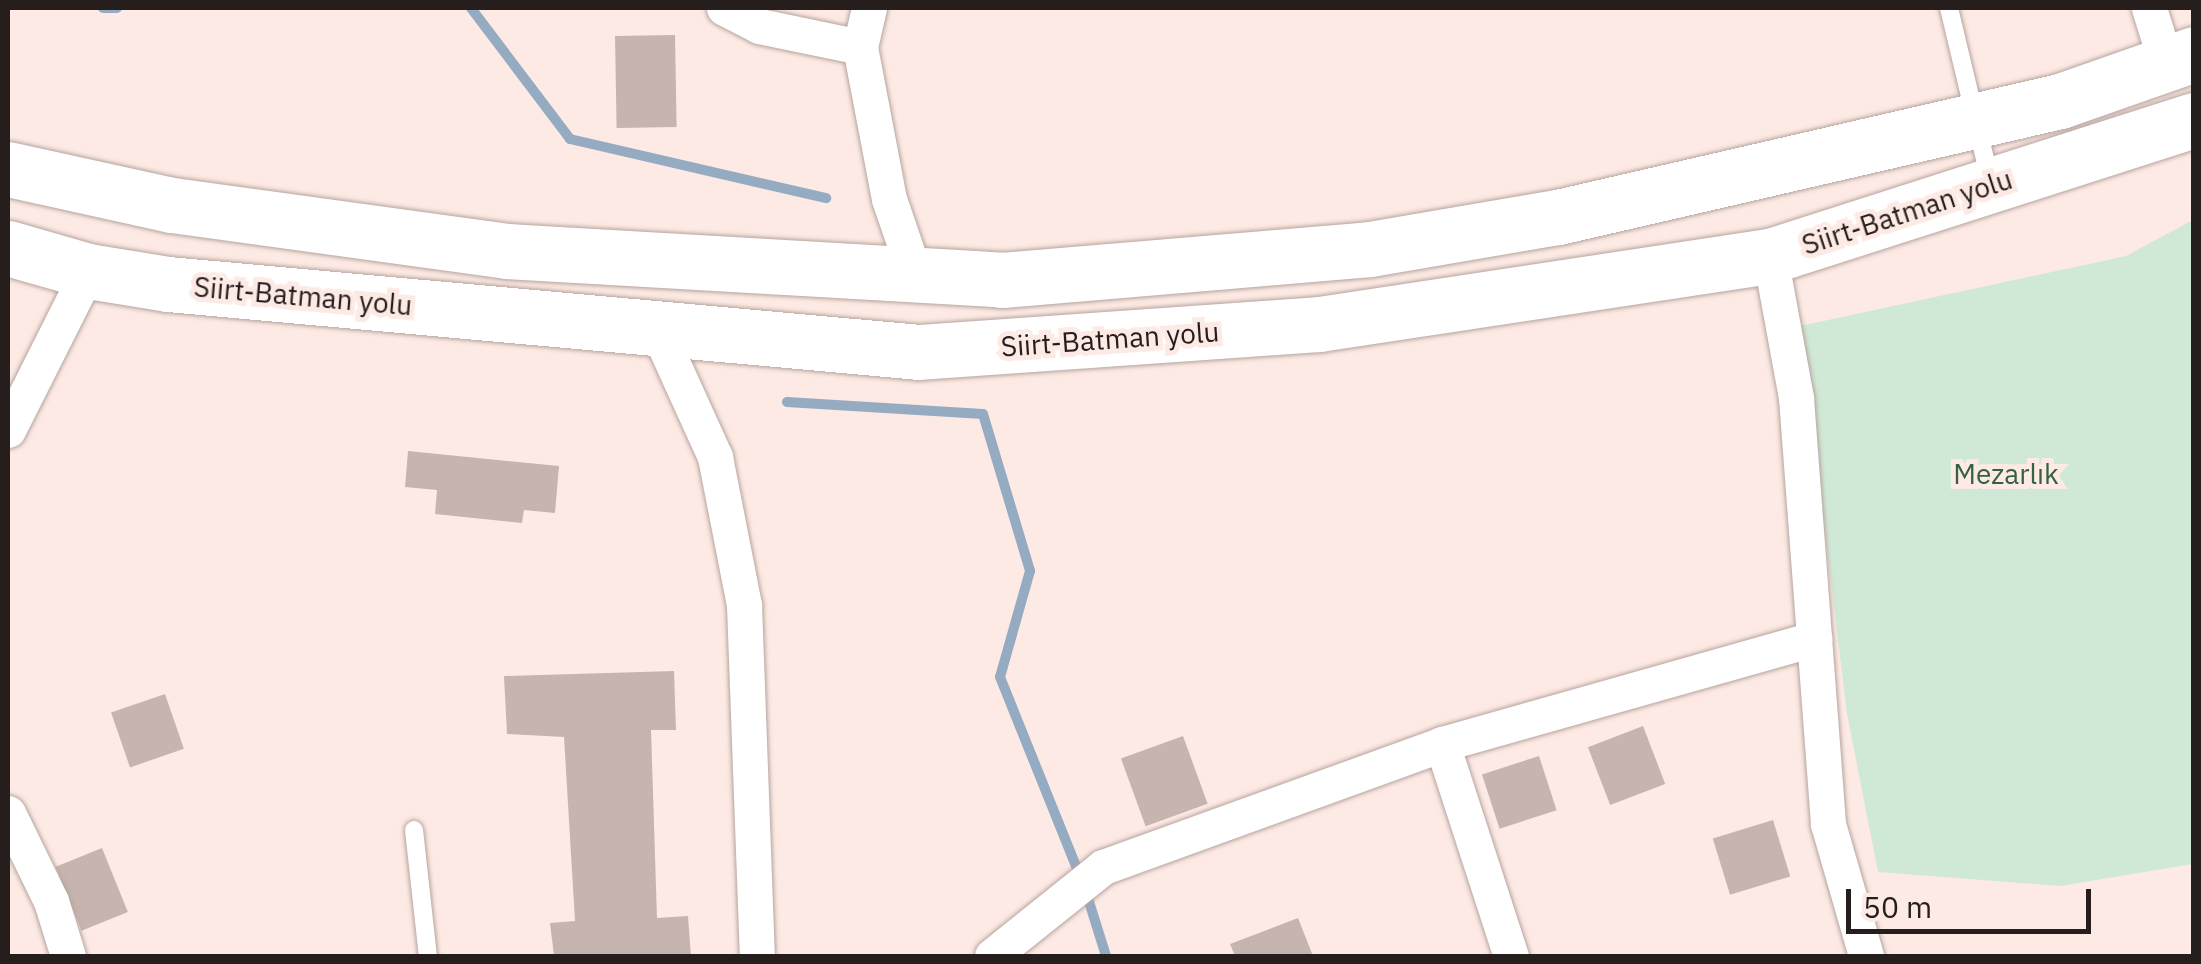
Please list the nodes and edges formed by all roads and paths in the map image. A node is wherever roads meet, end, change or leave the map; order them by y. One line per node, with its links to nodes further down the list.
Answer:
1 (724, 8): 5 (street)
2 (869, 8): 5 (street)
3 (1948, 8): 7 (lane)
4 (2149, 8): 6 (street)
5 (860, 47): 14 (street)
6 (2180, 58): 7 (highway)
7 (1978, 120): 10 (lane); 14 (highway)
8 (2194, 120): 10 (highway, Siirt-Batman yolu)
9 (8, 169): 14 (highway)
10 (1991, 185): 12 (highway, Siirt-Batman yolu)
11 (8, 248): 13 (highway, Siirt-Batman yolu)
12 (1770, 256): 15 (highway, Siirt-Batman yolu); 17 (street)
13 (88, 271): 15 (highway, Siirt-Batman yolu); 16 (street)
14 (915, 276)
15 (658, 329): 23 (street)
16 (8, 430)
17 (1814, 638): 18 (street); 26 (street)
18 (1442, 744): 24 (street); 25 (street)
19 (8, 813): 21 (street)
20 (414, 830): 22 (lane)
21 (68, 956)
22 (428, 956)
23 (757, 956)
24 (992, 956)
25 (1510, 956)
26 (1866, 956)

